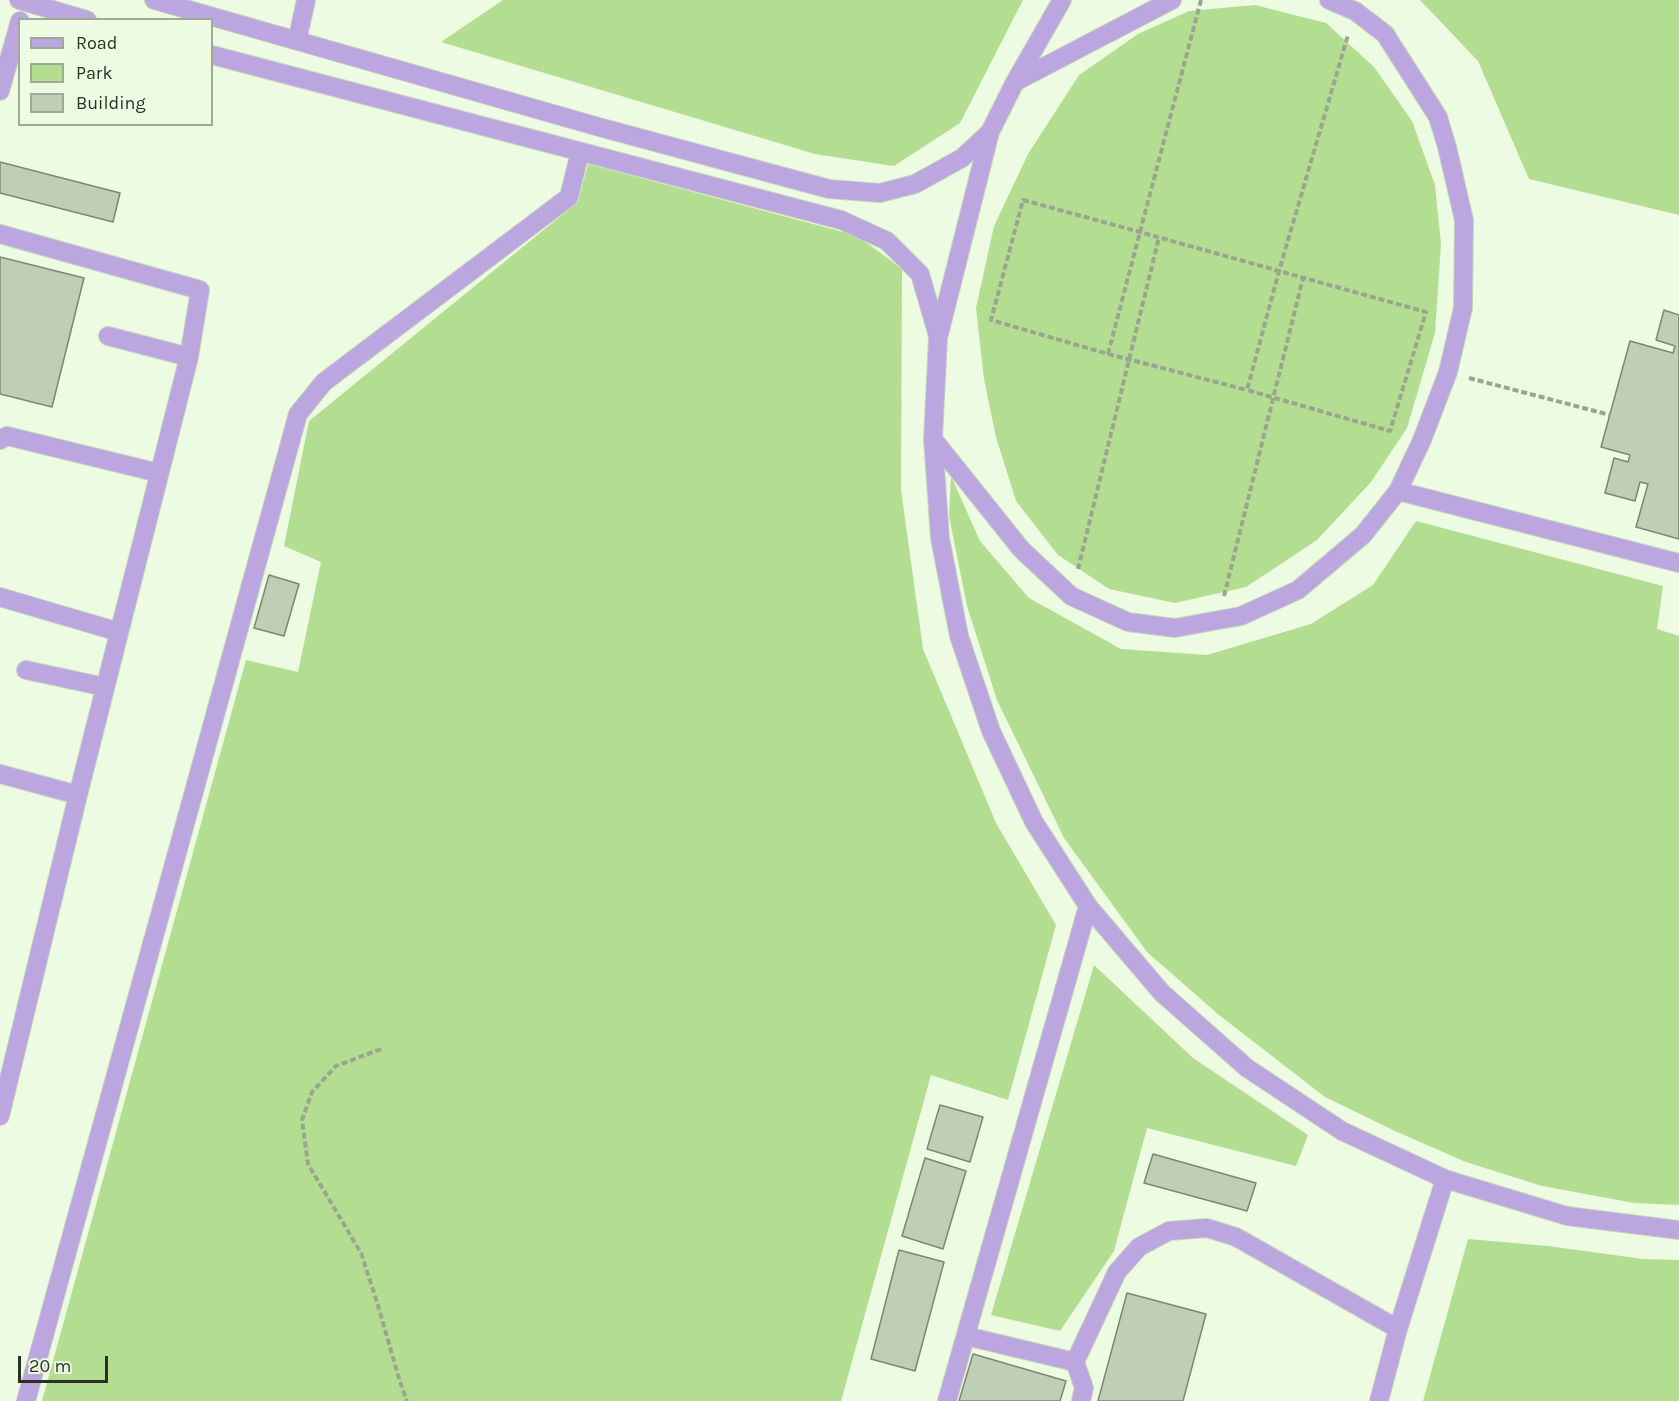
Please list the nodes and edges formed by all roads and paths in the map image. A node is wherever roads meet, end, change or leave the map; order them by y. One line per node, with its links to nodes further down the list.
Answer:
1 (154, 0): 12 (lane)
2 (306, 0): 12 (lane)
3 (1062, 0): 14 (lane)
4 (1172, 0): 14 (lane)
5 (1201, 0): 18 (path)
6 (1329, 0): 8 (lane)
7 (22, 1): 9 (lane); 10 (lane)
8 (1356, 11): 21 (path); 28 (lane)
9 (20, 18)
10 (80, 18)
11 (18, 27): 15 (lane)
12 (297, 41): 16 (lane)
13 (213, 55): 17 (lane)
14 (1015, 82): 16 (lane)
15 (0, 91)
16 (990, 132): 24 (lane)
17 (580, 152): 24 (lane); 53 (lane)
18 (1140, 232): 20 (path); 25 (path); 25 (path)
19 (0, 234): 26 (lane)
20 (1159, 237): 21 (path); 27 (path)
21 (1279, 271): 22 (path); 29 (path)
22 (1303, 278): 30 (path); 30 (path)
23 (108, 336): 26 (lane)
24 (939, 338): 32 (lane)
25 (1108, 354): 27 (path)
26 (189, 357): 34 (lane)
27 (1129, 360): 29 (path); 37 (path)
28 (1448, 372): 31 (path); 35 (lane)
29 (1247, 390): 30 (path)
30 (1274, 397): 39 (path)
31 (1610, 415)
32 (933, 438): 37 (lane); 45 (lane)
33 (0, 440): 34 (lane)
34 (159, 473): 40 (lane)
35 (1398, 491): 36 (lane); 39 (lane)
36 (1679, 563)
37 (1071, 596): 39 (lane)
38 (0, 597): 40 (lane)
39 (1218, 620)
40 (119, 632): 42 (lane)
41 (26, 670): 42 (lane)
42 (105, 687): 44 (lane)
43 (0, 774): 44 (lane)
44 (78, 795): 47 (lane)
45 (1088, 906): 48 (lane); 51 (lane)
46 (381, 1049): 54 (path)
47 (0, 1116)
48 (1444, 1179): 49 (lane); 50 (lane)
49 (1679, 1230)
50 (1398, 1329): 52 (lane); 57 (lane)
51 (966, 1336): 52 (lane); 55 (lane)
52 (1075, 1362): 56 (lane)
53 (26, 1401)
54 (407, 1401)
55 (947, 1401)
56 (1081, 1401)
57 (1378, 1401)

